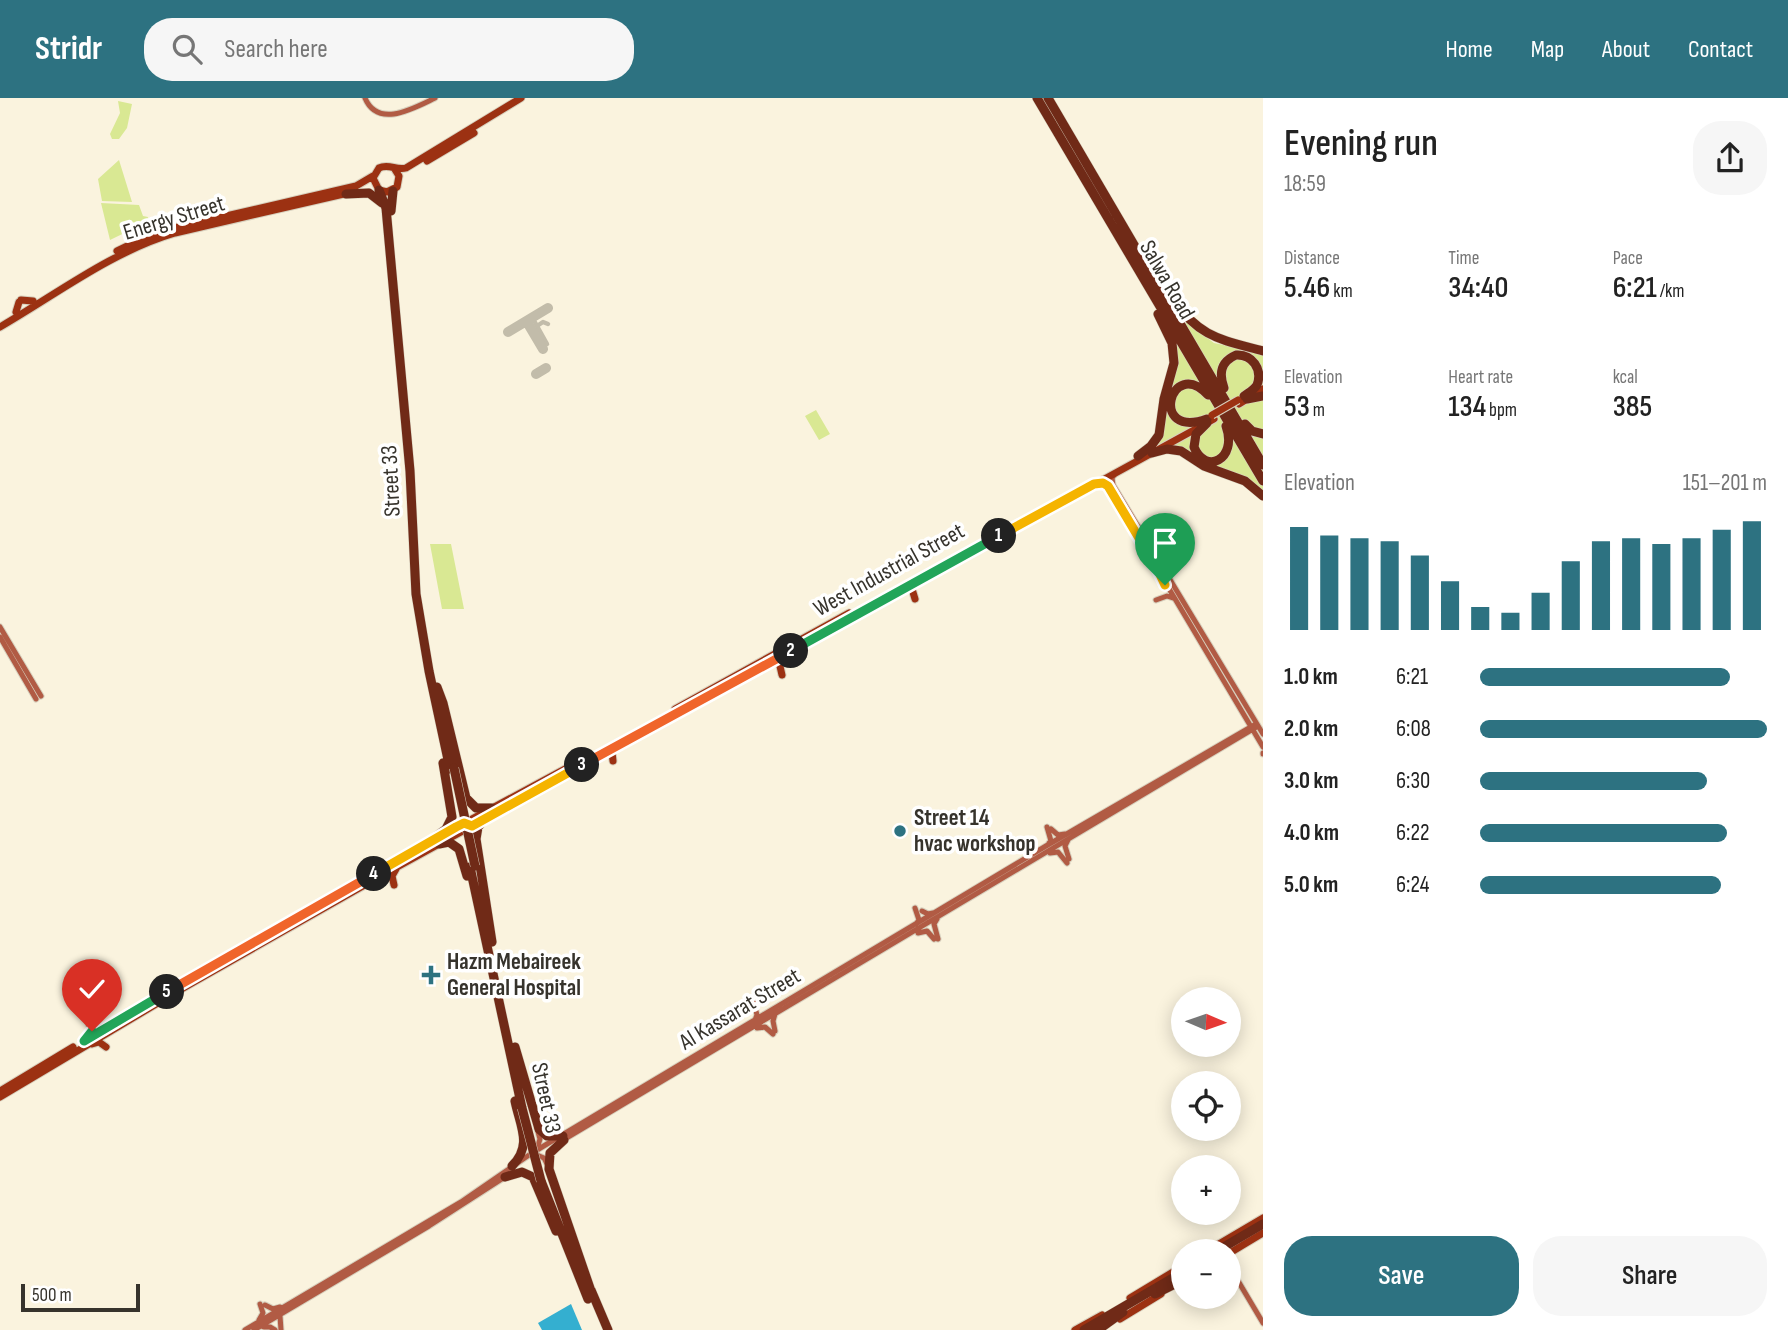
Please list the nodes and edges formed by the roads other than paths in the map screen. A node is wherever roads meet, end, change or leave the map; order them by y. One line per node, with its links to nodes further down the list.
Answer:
1 (365, 98): 2 (street)
2 (435, 98)
3 (521, 98): 7 (main road)
4 (530, 98): 9 (main road)
5 (1037, 98): 13 (highway, Salwa Road)
6 (1051, 98): 15 (highway); 33 (highway, Salwa Road)
7 (394, 168): 8 (main road); 9 (main road)
8 (373, 176): 10 (main road); 14 (main road, Energy Street)
9 (396, 187): 10 (main road); 56 (highway, Street 33)
10 (378, 189): 11 (main road, Energy Street); 12 (highway, Street 33)
11 (346, 194): 12 (highway); 16 (main road, Energy Street)
12 (387, 220): 52 (highway, Street 33)
13 (1119, 236): 17 (highway); 35 (highway, Salwa Road)
14 (58, 287): 16 (main road, Energy Street); 18 (main road)
15 (1172, 299): 20 (highway); 22 (highway)
16 (35, 303): 18 (main road, Energy Street); 18 (main road)
17 (1153, 303): 23 (highway); 32 (highway)
18 (23, 311): 19 (main road, Energy Street); 19 (main road)
19 (0, 325)
20 (1263, 351)
21 (1263, 387): 25 (main road)
22 (1224, 388): 25 (highway); 27 (highway)
23 (1208, 395): 26 (highway); 28 (highway)
24 (1263, 396): 25 (highway)
25 (1242, 400): 26 (main road, bridge)
26 (1210, 419): 28 (highway); 30 (main road, West Industrial Street); 32 (main road, West Industrial Street)
27 (1245, 424): 29 (highway); 31 (highway)
28 (1225, 425): 38 (highway)
29 (1263, 434)
30 (1152, 453): 34 (main road, West Industrial Street); 39 (highway)
31 (1263, 455)
32 (1138, 456): 78 (main road, West Industrial Street)
33 (1263, 465)
34 (1117, 471): 36 (main road, West Industrial Street); 37 (street)
35 (1263, 481)
36 (1094, 484): 37 (street); 41 (main road, West Industrial Street)
37 (1110, 484): 40 (street); 63 (street)
38 (1263, 489)
39 (1263, 496)
40 (1158, 570): 42 (street); 45 (street)
41 (914, 583): 43 (main road, West Industrial Street); 43 (main road)
42 (1164, 593)
43 (894, 594): 49 (main road, West Industrial Street)
44 (1156, 600): 45 (street)
45 (1178, 604): 62 (street)
46 (0, 626): 51 (street)
47 (0, 638): 48 (street)
48 (4, 644): 51 (street); 55 (street)
49 (783, 656): 53 (main road, West Industrial Street); 54 (main road)
50 (774, 669): 53 (main road)
51 (26, 670): 55 (street)
52 (429, 671): 71 (highway, Street 33); 75 (highway)
53 (751, 673): 58 (main road, West Industrial Street)
54 (782, 675)
55 (32, 687): 57 (street); 59 (street); 60 (street)
56 (437, 687): 71 (highway, Street 33); 73 (highway)
57 (47, 690)
58 (714, 693): 61 (main road); 66 (main road, West Industrial Street)
59 (38, 697)
60 (27, 700)
61 (705, 702)
62 (1238, 706): 63 (street); 64 (street)
63 (1256, 726): 64 (street, Al Kassarat Street); 65 (street)
64 (1242, 733): 65 (street); 68 (street, Al Kassarat Street)
65 (1261, 737): 67 (street)
66 (616, 746): 69 (main road, West Industrial Street); 69 (main road)
67 (1263, 747)
68 (1202, 755): 70 (street); 77 (street, Al Kassarat Street); 80 (street, Al Kassarat Street)
69 (585, 764): 72 (main road, West Industrial Street)
70 (1199, 766)
71 (452, 769): 91 (highway, bridge)
72 (538, 788): 76 (main road); 81 (main road, West Industrial Street)
73 (464, 789): 78 (highway); 82 (main road)
74 (1130, 794): 77 (street)
75 (449, 796): 82 (main road); 86 (highway)
76 (530, 797)
77 (1120, 803): 83 (street, Al Kassarat Street)
78 (492, 808): 82 (main road, West Industrial Street)
79 (1122, 811): 80 (street)
80 (1111, 814): 84 (street, Al Kassarat Street)
81 (486, 818): 82 (main road, West Industrial Street); 85 (highway)
82 (464, 826): 85 (main road); 86 (main road, West Industrial Street); 87 (main road, West Industrial Street); 89 (main road)
83 (1071, 832): 88 (street, Al Kassarat Street); 88 (street)
84 (1068, 840): 90 (street, Al Kassarat Street); 90 (street)
85 (476, 842): 103 (highway)
86 (427, 844): 93 (main road, West Industrial Street)
87 (439, 844): 89 (highway); 92 (main road, West Industrial Street)
88 (1046, 846): 96 (street, Al Kassarat Street)
89 (463, 856): 101 (highway)
90 (1037, 858): 95 (street, Al Kassarat Street)
91 (473, 866): 101 (highway, Street 33); 103 (highway, Street 33)
92 (396, 868): 93 (main road, West Industrial Street); 93 (main road)
93 (387, 874): 113 (main road, West Industrial Street); 113 (main road, West Industrial Street)
94 (1003, 883): 95 (street)
95 (989, 887): 99 (street, Al Kassarat Street)
96 (945, 907): 98 (street); 100 (street, Al Kassarat Street)
97 (915, 908): 100 (street)
98 (922, 911)
99 (937, 918): 102 (street, Al Kassarat Street); 102 (street)
100 (914, 927): 112 (street, Al Kassarat Street)
101 (485, 932): 116 (highway, Street 33)
102 (908, 936): 104 (street, Al Kassarat Street)
103 (492, 942): 116 (highway, Street 33)
104 (864, 962): 105 (street); 107 (street, Al Kassarat Street)
105 (852, 972)
106 (838, 981): 107 (street)
107 (824, 986): 110 (street, Al Kassarat Street)
108 (754, 1003): 112 (street)
109 (86, 1014): 115 (main road)
110 (775, 1014): 114 (street, Al Kassarat Street); 114 (street)
111 (96, 1022): 113 (main road)
112 (753, 1022): 117 (street, Al Kassarat Street)
113 (120, 1023): 115 (main road, West Industrial Street); 115 (main road)
114 (748, 1031): 117 (street, Al Kassarat Street)
115 (83, 1044): 120 (main road, West Industrial Street); 121 (main road, West Industrial Street)
116 (512, 1047): 126 (highway); 127 (highway); 134 (highway, Street 33, bridge)
117 (701, 1056): 118 (street); 119 (street); 124 (street, Al Kassarat Street); 125 (street, Al Kassarat Street)
118 (686, 1057)
119 (693, 1067)
120 (0, 1091)
121 (0, 1097)
122 (609, 1103): 124 (street)
123 (624, 1109): 125 (street)
124 (603, 1111): 128 (street, Al Kassarat Street)
125 (611, 1112): 128 (street, Al Kassarat Street)
126 (536, 1121): 128 (highway); 129 (street)
127 (523, 1138): 129 (street); 130 (highway)
128 (563, 1138): 129 (street, Al Kassarat Street); 131 (highway)
129 (536, 1153): 130 (street, Al Kassarat Street); 131 (street); 132 (street, Al Kassarat Street); 134 (street)
130 (512, 1166): 135 (street, Al Kassarat Street)
131 (549, 1169): 147 (highway)
132 (505, 1177): 134 (highway); 137 (street, Al Kassarat Street)
133 (492, 1178): 135 (street)
134 (541, 1181): 147 (highway, Street 33)
135 (485, 1186): 149 (street, Al Kassarat Street)
136 (480, 1199): 137 (street)
137 (471, 1200): 150 (street, Al Kassarat Street)
138 (1263, 1218): 140 (main road)
139 (1263, 1228): 141 (highway)
140 (1236, 1239)
141 (1241, 1240)
142 (1171, 1280): 154 (highway)
143 (1171, 1280): 148 (highway)
144 (1171, 1282): 154 (main road)
145 (1241, 1283): 151 (street)
146 (1241, 1285): 152 (street)
147 (589, 1293): 157 (highway, Street 33); 158 (highway, Street 33)
148 (1141, 1296): 154 (highway); 159 (main road)
149 (289, 1304): 153 (street, Al Kassarat Street); 153 (street)
150 (281, 1315): 153 (street, Al Kassarat Street); 156 (street)
151 (1263, 1318)
152 (1263, 1323)
153 (255, 1328): 155 (street, Al Kassarat Street); 156 (street)
154 (1097, 1328): 159 (highway)
155 (245, 1330)
156 (278, 1330)
157 (601, 1330)
158 (608, 1330)
159 (1080, 1330)

